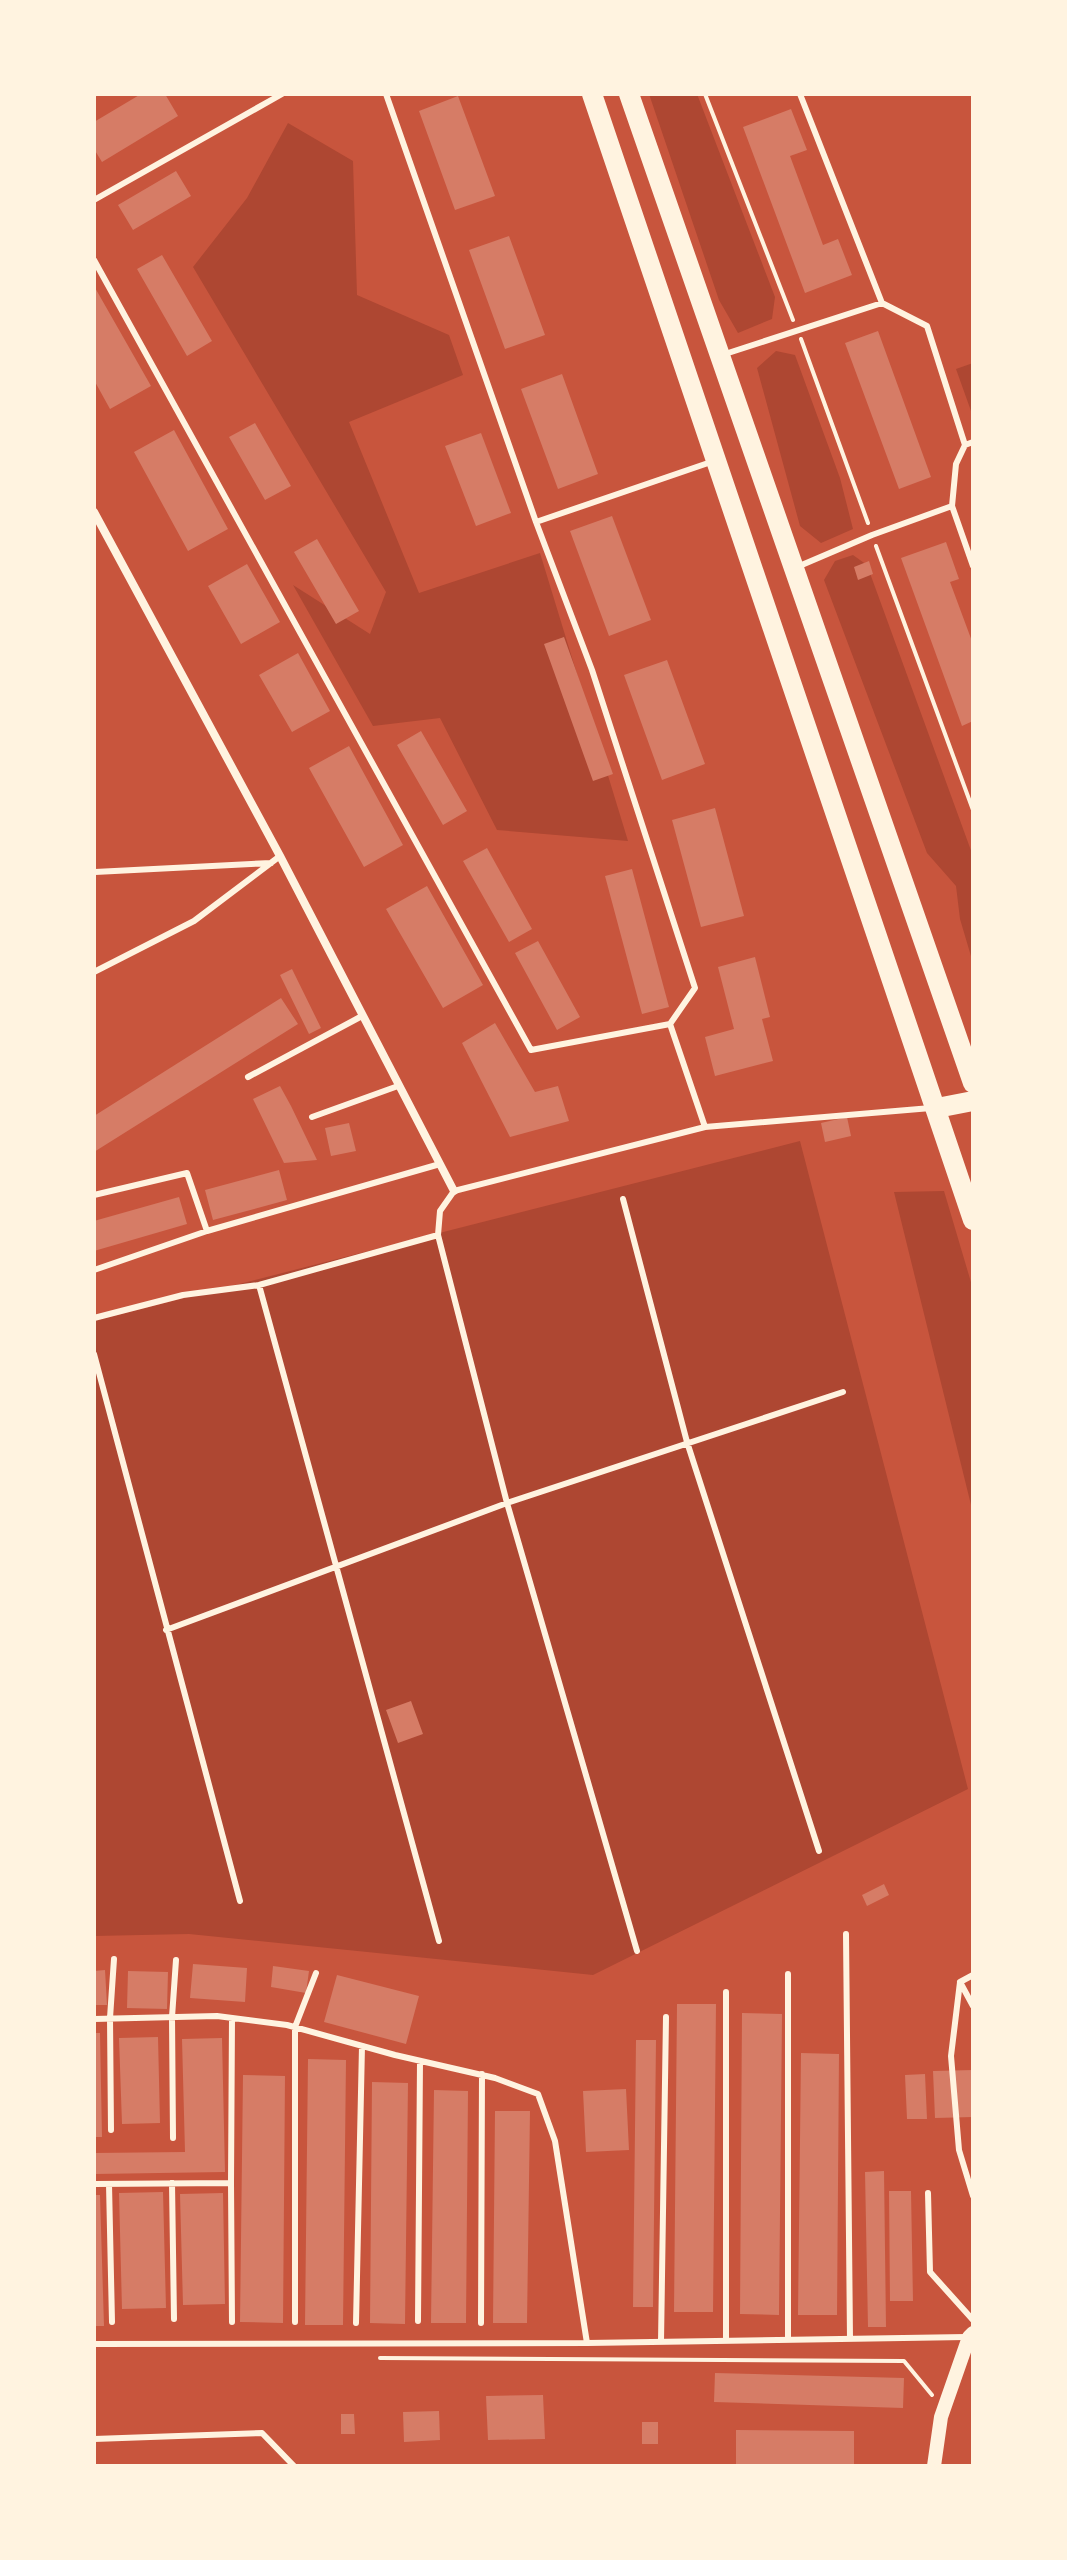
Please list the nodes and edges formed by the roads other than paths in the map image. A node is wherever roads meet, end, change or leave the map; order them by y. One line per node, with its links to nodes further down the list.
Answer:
1 (282, 94): 6 (lane)
2 (592, 94): 12 (main road)
3 (629, 94): 9 (main road)
4 (800, 94): 8 (lane)
5 (387, 95): 15 (lane)
6 (94, 200)
7 (94, 260): 23 (lane)
8 (882, 303): 9 (lane); 11 (lane)
9 (721, 356): 17 (main road)
10 (973, 442): 11 (lane)
11 (965, 445): 13 (lane)
12 (716, 460): 15 (lane); 28 (main road)
13 (952, 506): 16 (lane); 17 (lane)
14 (94, 512): 18 (street)
15 (536, 522): 23 (lane)
16 (973, 566)
17 (794, 569): 25 (main road)
18 (280, 856): 19 (lane); 22 (street)
19 (271, 863): 20 (lane); 21 (lane)
20 (95, 872)
21 (94, 972)
22 (362, 1016): 24 (lane); 26 (street)
23 (670, 1024): 30 (lane)
24 (248, 1077)
25 (973, 1083)
26 (398, 1086): 29 (lane); 31 (street)
27 (973, 1101): 28 (main road)
28 (937, 1108): 30 (lane); 35 (main road)
29 (312, 1117)
30 (705, 1127): 32 (lane)
31 (440, 1164): 32 (street); 36 (lane)
32 (454, 1191): 37 (lane)
33 (94, 1195): 36 (lane)
34 (623, 1199): 43 (lane)
35 (973, 1220)
36 (207, 1231): 38 (lane)
37 (438, 1235): 39 (lane); 44 (lane)
38 (94, 1270)
39 (259, 1285): 40 (lane); 45 (lane)
40 (94, 1318)
41 (94, 1354): 46 (lane)
42 (843, 1392): 43 (lane)
43 (687, 1442): 44 (lane); 47 (lane)
44 (507, 1503): 45 (lane); 51 (lane)
45 (336, 1568): 46 (lane); 50 (lane)
46 (166, 1630): 48 (lane)
47 (819, 1851)
48 (240, 1901)
49 (846, 1934): 86 (lane)
50 (439, 1941)
51 (637, 1951)
52 (114, 1959): 62 (lane)
53 (176, 1960): 60 (lane)
54 (316, 1973): 65 (lane)
55 (788, 1974): 87 (lane)
56 (973, 1975): 57 (lane)
57 (960, 1982): 59 (lane); 76 (lane)
58 (726, 1992): 88 (lane)
59 (973, 2006)
60 (172, 2017): 62 (lane); 63 (lane); 70 (lane)
61 (666, 2017): 89 (lane)
62 (110, 2018): 64 (lane); 69 (lane)
63 (232, 2018): 65 (lane); 72 (lane)
64 (94, 2019)
65 (295, 2027): 66 (lane); 82 (lane)
66 (362, 2046): 67 (lane); 83 (lane)
67 (420, 2061): 68 (lane); 79 (lane)
68 (482, 2074): 84 (lane); 90 (lane)
69 (111, 2130)
70 (173, 2138)
71 (172, 2183): 72 (lane); 74 (lane); 77 (lane)
72 (231, 2183): 81 (lane)
73 (94, 2184): 74 (lane)
74 (109, 2184): 80 (lane)
75 (928, 2193): 78 (lane)
76 (973, 2196)
77 (174, 2319)
78 (973, 2320)
79 (418, 2321)
80 (112, 2322)
81 (232, 2322)
82 (295, 2322)
83 (356, 2323)
84 (481, 2323)
85 (971, 2335): 86 (lane); 94 (street)
86 (850, 2339): 87 (lane)
87 (788, 2340): 88 (lane)
88 (726, 2341): 89 (lane)
89 (661, 2342): 90 (lane)
90 (587, 2343): 91 (lane)
91 (94, 2344)
92 (94, 2439): 93 (lane)
93 (294, 2466)
94 (934, 2466)

